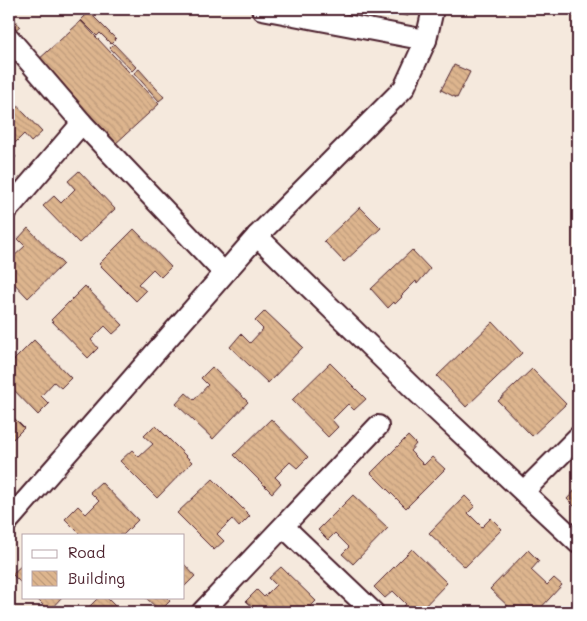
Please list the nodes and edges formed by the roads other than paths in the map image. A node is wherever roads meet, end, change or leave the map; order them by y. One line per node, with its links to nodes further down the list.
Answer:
1 (262, 9): 4 (street)
2 (433, 9): 4 (street)
3 (9, 38): 5 (street)
4 (426, 40): 7 (street)
5 (82, 123): 6 (street); 8 (street)
6 (9, 208)
7 (257, 236): 8 (street); 11 (street)
8 (224, 273): 12 (street)
9 (378, 426): 13 (street)
10 (578, 437): 11 (street)
11 (524, 492): 14 (street)
12 (9, 520)
13 (284, 527): 15 (street); 16 (street)
14 (578, 544)
15 (202, 612)
16 (373, 612)

